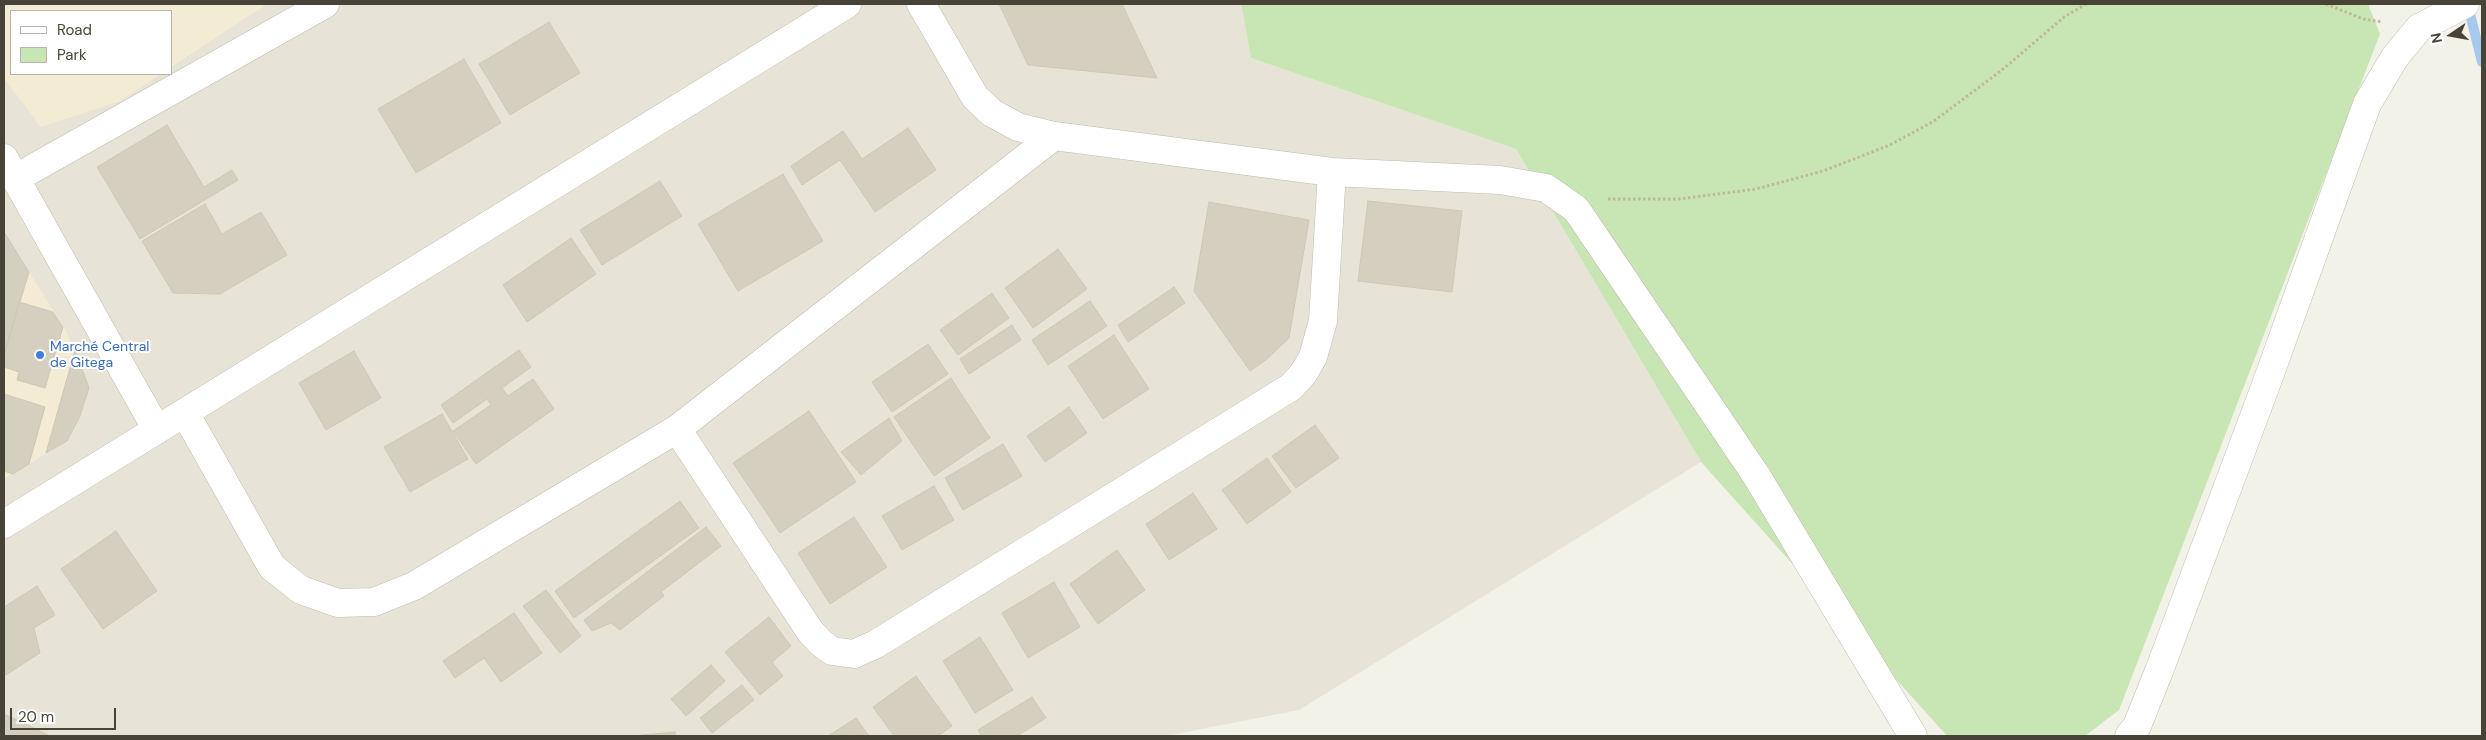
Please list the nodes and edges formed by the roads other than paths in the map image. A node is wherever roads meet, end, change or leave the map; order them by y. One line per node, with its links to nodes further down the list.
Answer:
1 (325, 4): 6 (street)
2 (847, 4): 8 (street)
3 (921, 4): 5 (street)
4 (2465, 4): 13 (street)
5 (1054, 136): 7 (street); 9 (street)
6 (10, 168): 10 (street)
7 (1332, 172): 9 (street); 12 (street)
8 (185, 413): 9 (street); 10 (street)
9 (677, 429)
10 (158, 430): 11 (street)
11 (4, 524)
12 (1913, 736)
13 (2129, 736)

